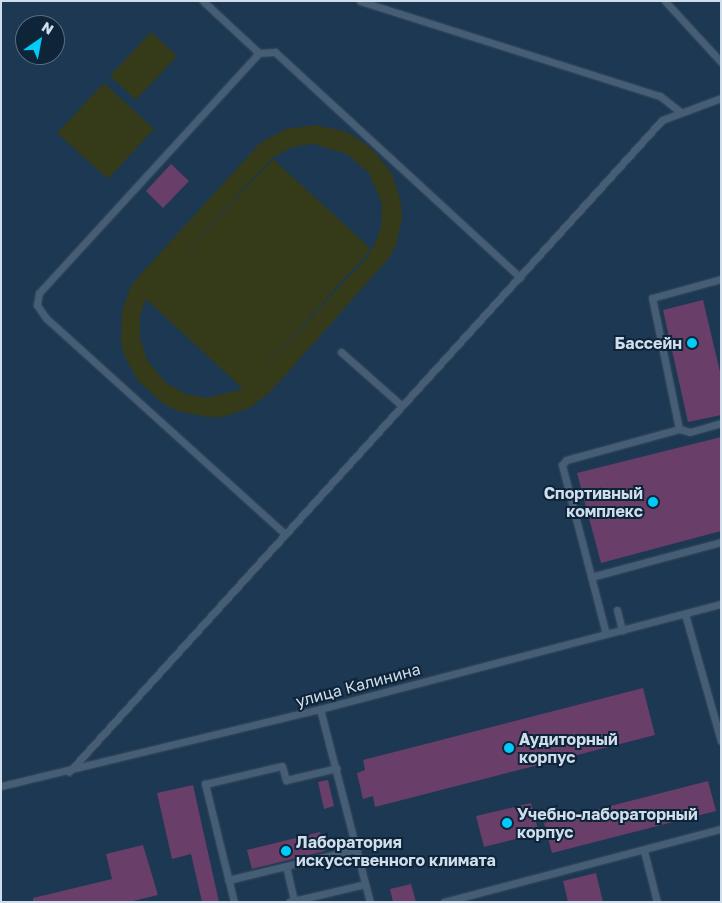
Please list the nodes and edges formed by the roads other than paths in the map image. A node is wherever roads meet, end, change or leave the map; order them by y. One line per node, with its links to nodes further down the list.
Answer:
1 (203, 1): 4 (lane)
2 (360, 1): 7 (lane)
3 (665, 1): 5 (lane)
4 (259, 53): 8 (lane); 14 (lane)
5 (721, 62)
6 (721, 98): 7 (lane)
7 (679, 111): 8 (lane)
8 (520, 277): 11 (lane)
9 (721, 279): 13 (lane)
10 (341, 352): 11 (lane)
11 (402, 406): 14 (lane)
12 (721, 423): 13 (lane)
13 (680, 429): 16 (lane)
14 (285, 534): 25 (lane)
15 (721, 542): 16 (lane)
16 (591, 577): 21 (lane)
17 (721, 604): 19 (lane, улица Калинина)
18 (617, 610): 20 (lane)
19 (685, 614): 20 (lane, улица Калинина); 23 (lane)
20 (622, 630): 21 (lane, улица Калинина)
21 (606, 634): 22 (lane, улица Калинина)
22 (320, 709): 24 (lane); 25 (lane, улица Калинина)
23 (721, 741)
24 (337, 768): 28 (lane); 31 (lane)
25 (69, 772): 26 (lane, улица Калинина)
26 (1, 786)
27 (721, 829): 29 (lane)
28 (357, 849): 30 (lane); 32 (lane)
29 (644, 851): 36 (lane); 37 (lane)
30 (286, 866): 31 (lane); 33 (lane)
31 (228, 880): 34 (lane)
32 (365, 884): 33 (lane); 35 (lane)
33 (292, 901)
34 (234, 902)
35 (370, 902)
36 (444, 902)
37 (657, 902)

